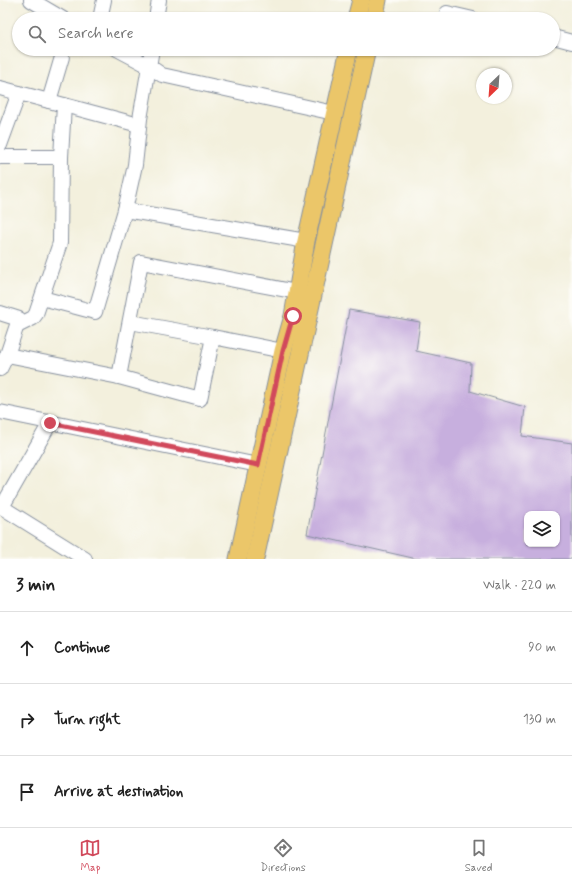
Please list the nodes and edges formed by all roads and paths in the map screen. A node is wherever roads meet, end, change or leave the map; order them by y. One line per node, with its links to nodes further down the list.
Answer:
1 (31, 0): 6 (street)
2 (104, 0): 7 (street)
3 (159, 0): 8 (street)
4 (357, 0): 9 (main road)
5 (378, 0): 10 (main road)
6 (51, 12)
7 (101, 12)
8 (157, 12)
9 (356, 12)
10 (375, 12)
11 (560, 39): 12 (street)
12 (572, 42)
13 (130, 56): 18 (street)
14 (151, 56): 18 (street)
15 (344, 56): 23 (main road)
16 (365, 56): 46 (main road)
17 (62, 57): 21 (street)
18 (149, 66): 23 (street); 24 (street)
19 (0, 88): 20 (street)
20 (19, 93): 21 (street); 25 (street)
21 (49, 101): 22 (street)
22 (64, 105): 24 (street); 27 (street)
23 (334, 113): 29 (main road)
24 (139, 125): 28 (street)
25 (0, 144)
26 (0, 157): 27 (street)
27 (61, 157): 31 (street)
28 (125, 210): 29 (street); 31 (street)
29 (306, 241): 30 (main road)
30 (297, 292): 33 (street); 36 (main road)
31 (42, 298): 34 (street)
32 (0, 313): 34 (street)
33 (130, 322): 35 (street); 39 (street)
34 (17, 326): 37 (street)
35 (212, 337): 36 (street); 39 (street)
36 (283, 351): 42 (main road)
37 (7, 355): 38 (street); 39 (street)
38 (0, 369)
39 (119, 377)
40 (0, 412): 41 (street)
41 (50, 423): 42 (street); 43 (street)
42 (258, 465): 45 (main road)
43 (1, 507): 44 (street)
44 (85, 559)
45 (238, 559)
46 (255, 559)

